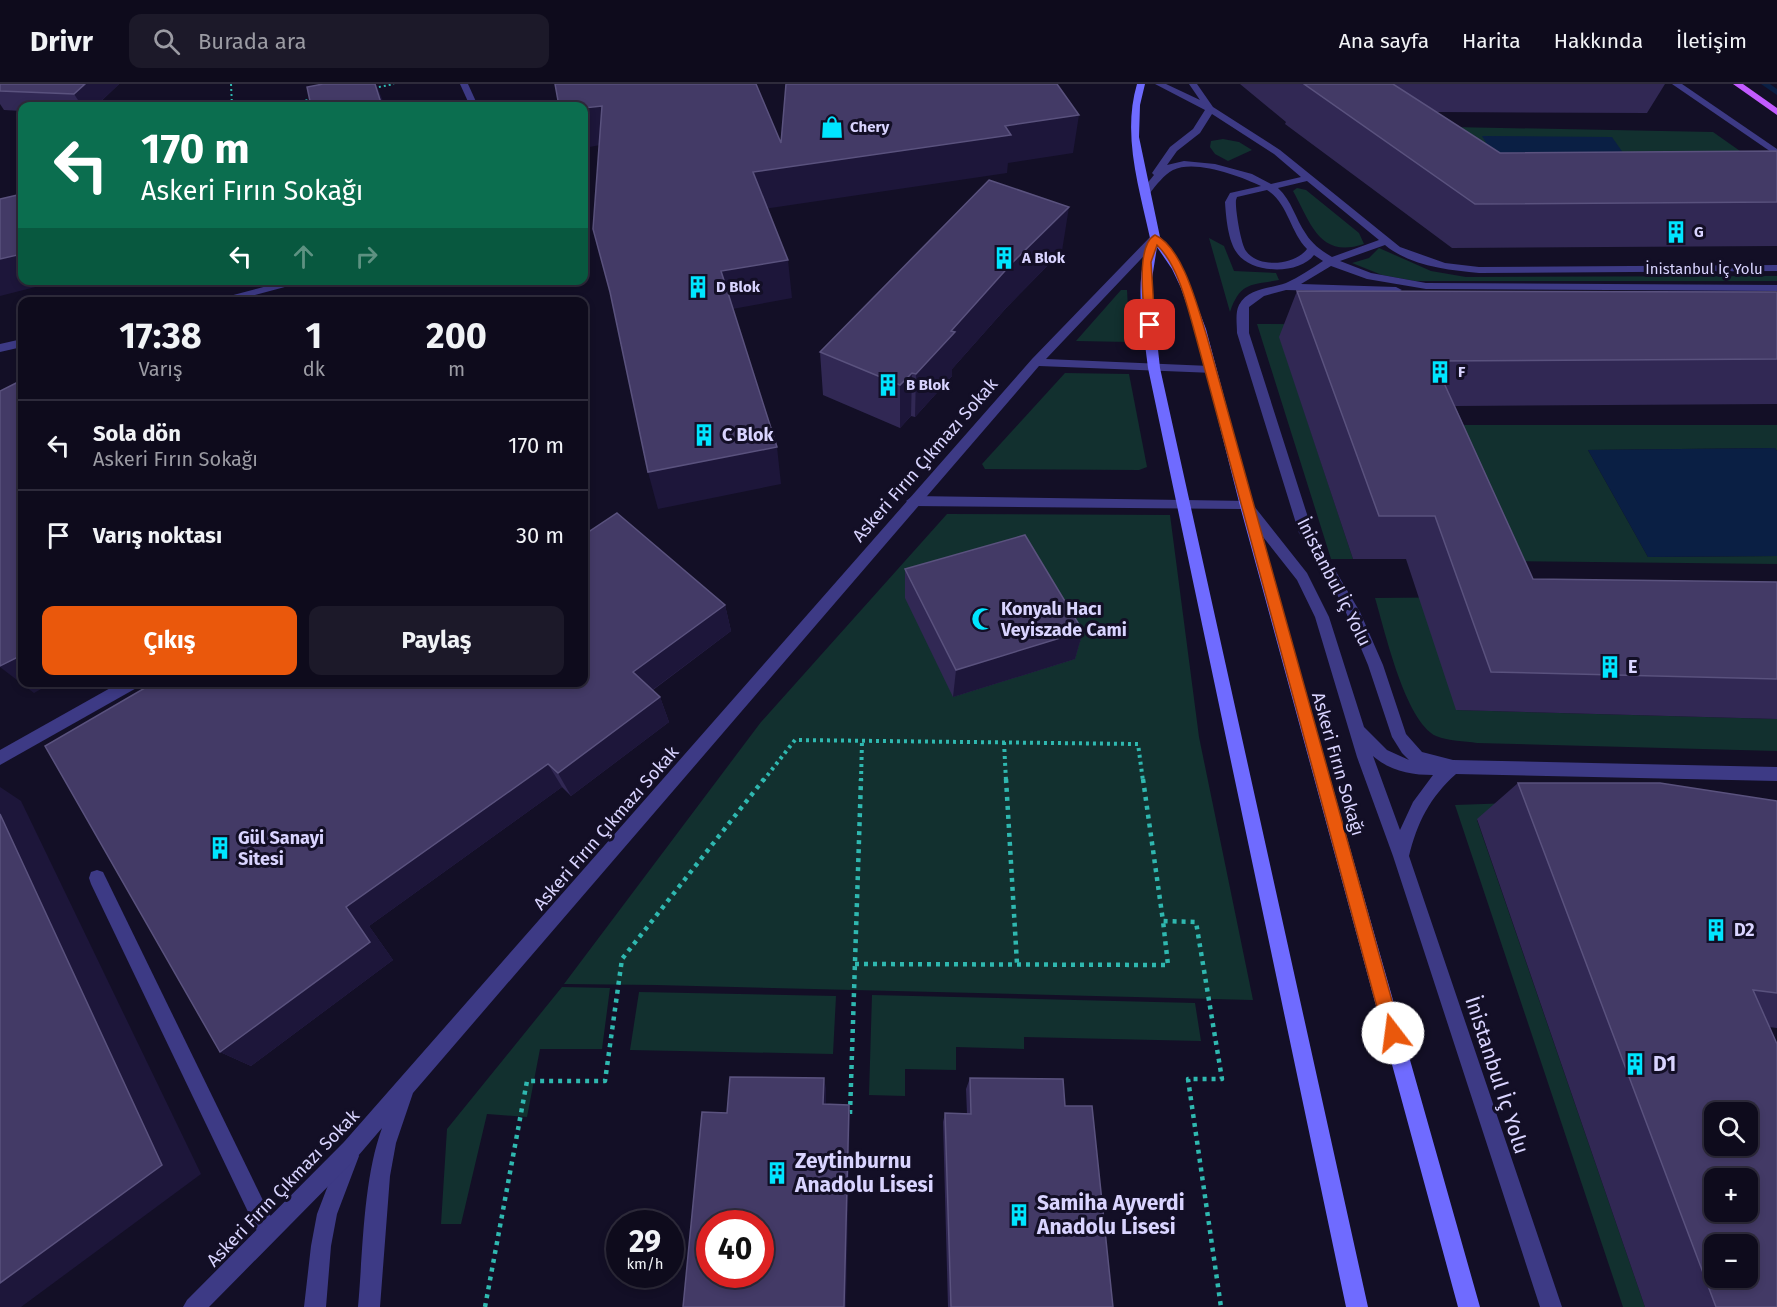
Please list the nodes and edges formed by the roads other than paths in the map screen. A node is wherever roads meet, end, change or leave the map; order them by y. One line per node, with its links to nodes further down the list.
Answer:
1 (465, 84): 7 (street)
2 (1141, 84): 13 (street, Askeri Fırın Sokağı)
3 (1159, 84): 8 (street, İnistanbul İç Yolu)
4 (1193, 84): 8 (street)
5 (1676, 84): 10 (street)
6 (1737, 84): 9 (main road)
7 (472, 102)
8 (1210, 109): 11 (street, İnistanbul İç Yolu); 13 (street)
9 (1777, 112)
10 (1777, 153)
11 (1308, 178): 12 (street); 15 (street, İnistanbul İç Yolu)
12 (1270, 188): 13 (street, İnistanbul İç Yolu); 16 (street, İnistanbul İç Yolu); 16 (street)
13 (1146, 191): 14 (street, Askeri Fırın Sokağı)
14 (1155, 238): 26 (street, Askeri Fırın Çıkmazı Sokak); 27 (street, Askeri Fırın Sokağı); 28 (street, Askeri Fırın Sokağı)
15 (1384, 242): 17 (street, İnistanbul İç Yolu); 18 (street, İnistanbul İç Yolu)
16 (1312, 249): 17 (street, İnistanbul İç Yolu)
17 (1331, 261): 20 (street, İnistanbul İç Yolu); 21 (street, İnistanbul İç Yolu)
18 (1777, 268)
19 (285, 285): 23 (street)
20 (1426, 286): 21 (street, İnistanbul İç Yolu); 22 (street, İnistanbul İç Yolu)
21 (1286, 287): 35 (street, İnistanbul İç Yolu)
22 (1777, 288)
23 (233, 297)
24 (18, 344): 25 (street)
25 (0, 348)
26 (1036, 362): 27 (street); 29 (street, Askeri Fırın Çıkmazı Sokak)
27 (1154, 368): 28 (street); 30 (street, Askeri Fırın Sokağı)
28 (1210, 370): 31 (street, Askeri Fırın Sokağı)
29 (913, 501): 30 (street); 39 (street, Askeri Fırın Çıkmazı Sokak)
30 (1185, 504): 31 (street); 45 (street, Askeri Fırın Sokağı)
31 (1245, 504): 33 (street, İnistanbul İç Yolu); 46 (street, Askeri Fırın Sokağı)
32 (126, 687): 34 (street)
33 (1356, 726): 35 (street, İnistanbul İç Yolu); 37 (street, İnistanbul İç Yolu)
34 (1, 756)
35 (1453, 766): 36 (street, İnistanbul İç Yolu); 37 (street)
36 (1777, 774)
37 (1401, 856): 47 (street, İnistanbul İç Yolu)
38 (98, 878): 41 (street)
39 (407, 1085): 40 (street, Askeri Fırın Çıkmazı Sokak); 44 (street)
40 (351, 1149): 41 (street, Askeri Fırın Çıkmazı Sokak); 43 (street)
41 (268, 1232): 42 (street, Askeri Fırın Çıkmazı Sokak)
42 (194, 1307)
43 (315, 1307)
44 (369, 1307)
45 (1357, 1307)
46 (1469, 1307)
47 (1551, 1307)

